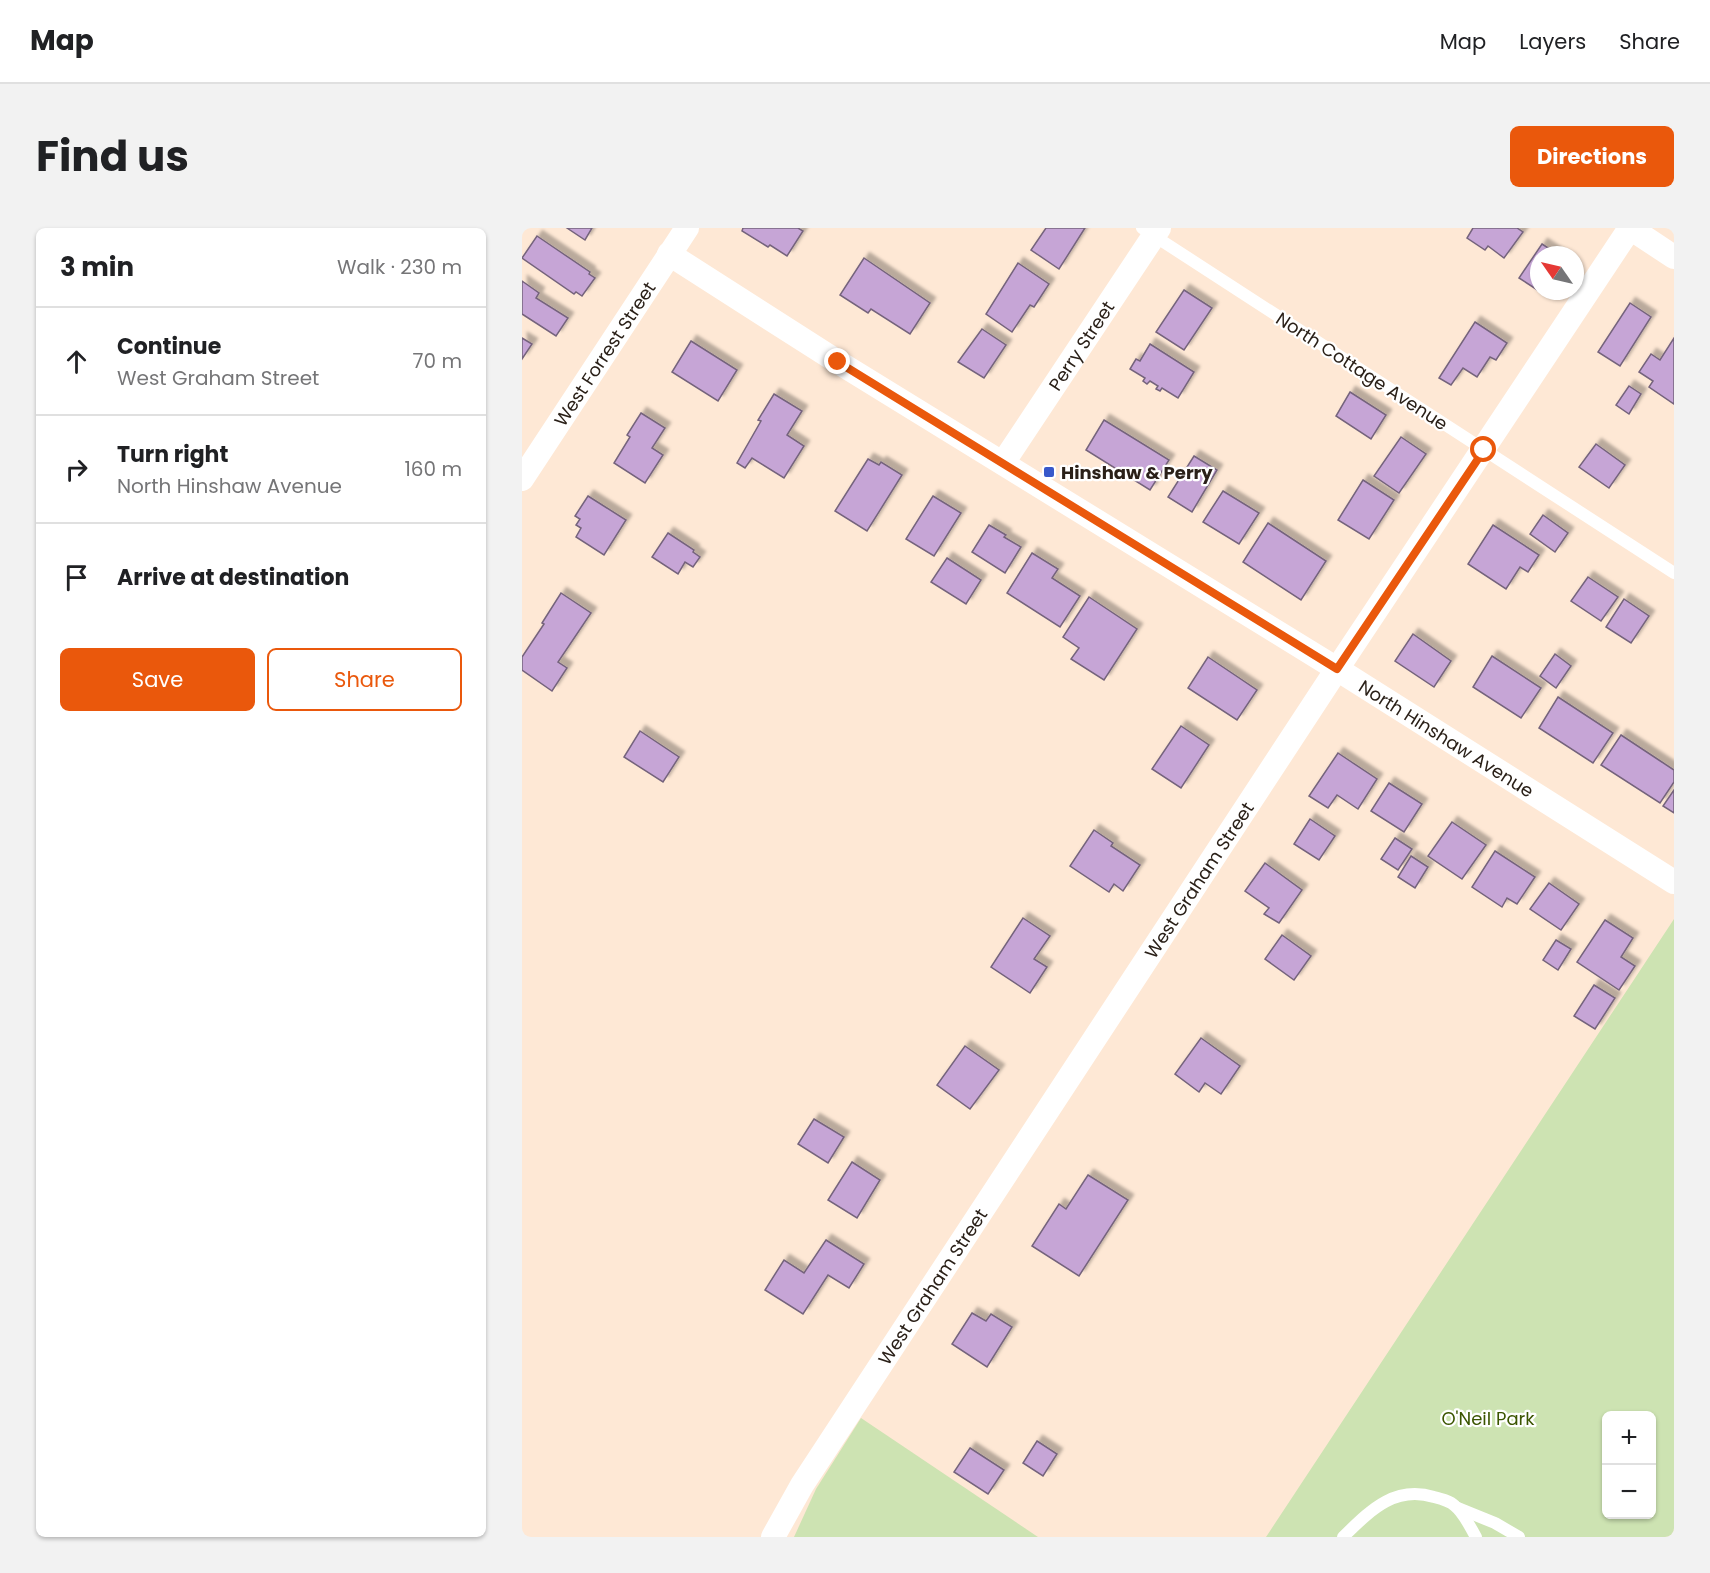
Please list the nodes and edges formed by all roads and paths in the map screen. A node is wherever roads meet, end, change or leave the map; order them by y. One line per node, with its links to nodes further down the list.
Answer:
1 (687, 228): 4 (street, West Forrest Street)
2 (1630, 228): 5 (street); 6 (street, West Graham Street)
3 (1151, 231): 6 (lane, North Cottage Avenue); 7 (street, Perry Street)
4 (669, 254): 7 (street, North Hinshaw Avenue); 8 (street, West Forrest Street)
5 (1674, 257)
6 (1484, 450): 9 (lane, North Cottage Avenue); 10 (street, West Graham Street)
7 (1003, 463): 10 (street, North Hinshaw Avenue)
8 (522, 478)
9 (1674, 573)
10 (1337, 669): 11 (street, North Hinshaw Avenue); 13 (street, West Graham Street)
11 (1674, 882)
12 (1458, 1508): 14 (lane); 15 (lane); 16 (lane)
13 (773, 1537)
14 (1343, 1537)
15 (1476, 1537)
16 (1519, 1537)

